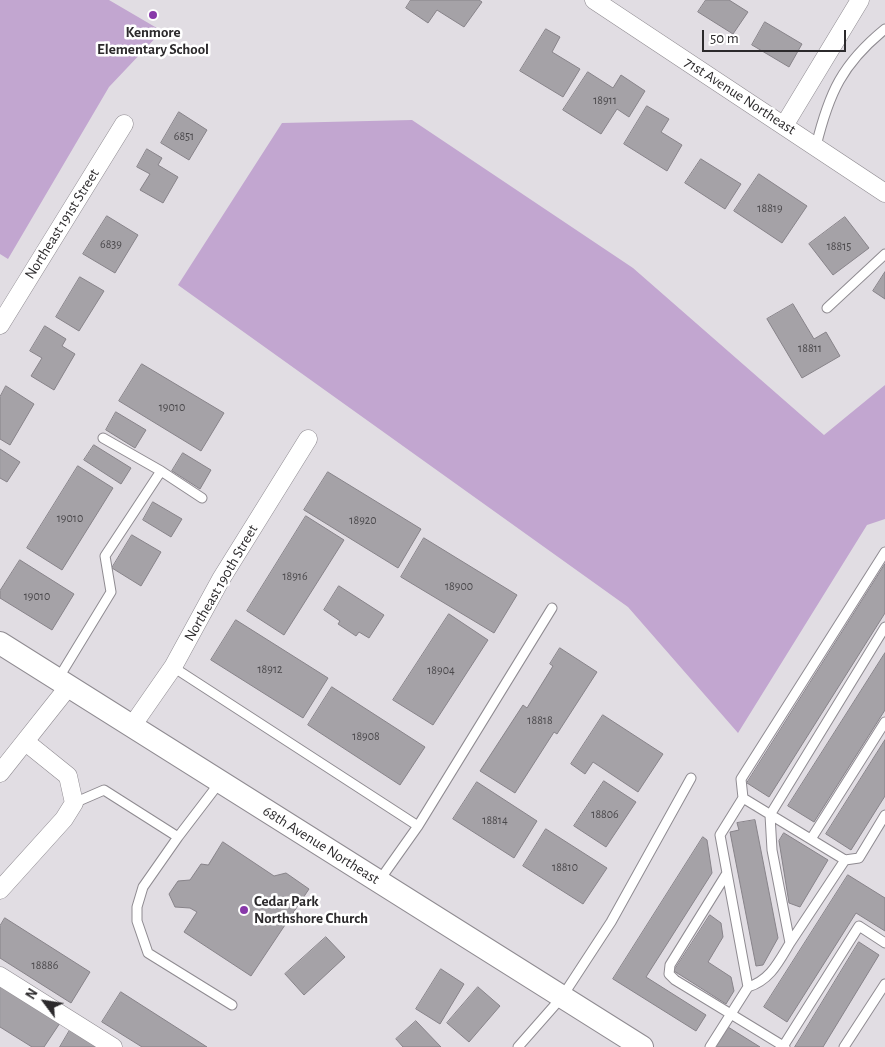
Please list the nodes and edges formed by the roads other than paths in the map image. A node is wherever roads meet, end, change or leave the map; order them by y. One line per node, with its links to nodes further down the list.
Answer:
1 (594, 0): 5 (street, 71st Avenue Northeast)
2 (860, 0): 5 (street)
3 (885, 29): 6 (lane)
4 (124, 124): 10 (street, Northeast 191st Street)
5 (785, 124): 6 (street, 71st Avenue Northeast)
6 (816, 146): 7 (street, 71st Avenue Northeast)
7 (885, 192)
8 (885, 254): 9 (lane)
9 (827, 308)
10 (0, 324)
11 (103, 438): 13 (lane)
12 (308, 439): 19 (street, Northeast 190th Street)
13 (161, 471): 14 (lane); 20 (lane)
14 (202, 498)
15 (885, 552): 27 (lane)
16 (552, 608): 31 (lane)
17 (885, 627): 29 (lane)
18 (0, 643): 20 (street, 68th Avenue Northeast)
19 (173, 667): 22 (street, Northeast 190th Street); 31 (lane)
20 (63, 683): 22 (street, 68th Avenue Northeast); 23 (street)
21 (885, 722): 33 (lane)
22 (132, 726): 26 (street, 68th Avenue Northeast)
23 (26, 743): 24 (street); 28 (street)
24 (0, 773)
25 (691, 778): 43 (lane)
26 (220, 782): 32 (lane); 36 (street, 68th Avenue Northeast)
27 (743, 798): 29 (lane); 35 (lane)
28 (74, 803): 32 (lane); 37 (street)
29 (770, 815): 33 (lane); 38 (lane)
30 (885, 815): 34 (lane)
31 (418, 826): 36 (lane)
32 (178, 837): 44 (lane)
33 (810, 839): 34 (lane)
34 (846, 860): 38 (lane)
35 (727, 873): 42 (lane); 45 (lane)
36 (379, 881): 43 (street, 68th Avenue Northeast)
37 (0, 890)
38 (790, 943): 42 (lane)
39 (885, 943): 46 (lane)
40 (0, 976): 47 (street)
41 (885, 984): 51 (lane)
42 (748, 987): 45 (lane)
43 (562, 996): 48 (lane); 49 (street, 68th Avenue Northeast)
44 (232, 1005)
45 (731, 1014): 46 (lane); 50 (lane)
46 (784, 1046)
47 (114, 1047)
48 (518, 1047)
49 (642, 1047)
50 (710, 1047)
51 (844, 1047)

